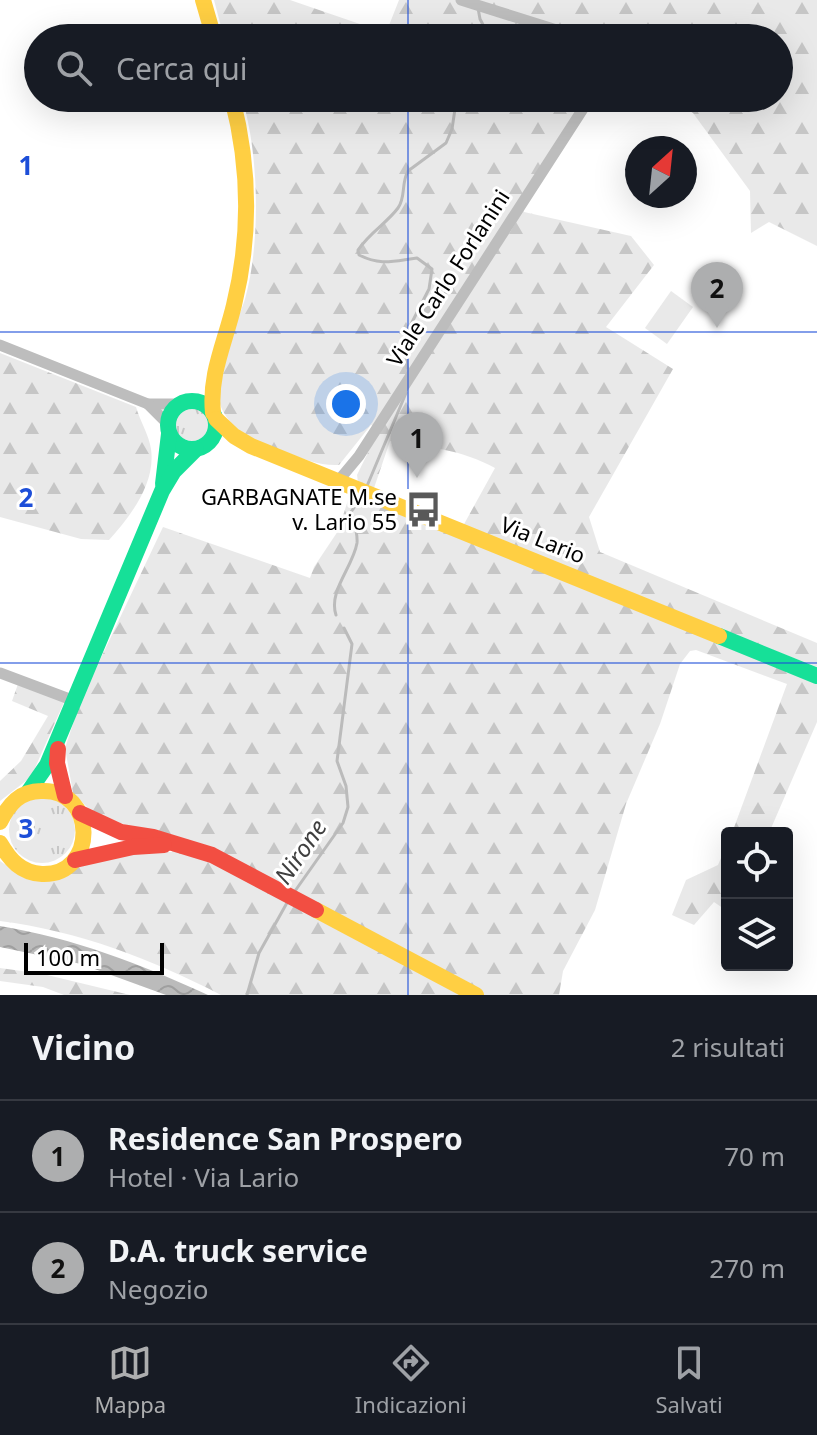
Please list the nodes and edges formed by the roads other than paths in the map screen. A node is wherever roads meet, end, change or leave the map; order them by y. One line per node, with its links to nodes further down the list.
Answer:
1 (203, 0): 3 (street)
2 (472, 4): 4 (street)
3 (210, 24)
4 (537, 24)
5 (235, 112): 8 (street)
6 (581, 112): 15 (street, Viale Carlo Forlanini)
7 (0, 345): 10 (street)
8 (212, 372): 9 (street); 11 (street)
9 (183, 402): 10 (street); 11 (street); 12 (street)
10 (148, 404): 12 (street)
11 (214, 416): 13 (street, Via Lario); 14 (street)
12 (168, 429): 14 (street); 16 (street)
13 (251, 446): 14 (street, Via Lario); 15 (street, Via Lario)
14 (200, 447): 16 (street)
15 (339, 480): 18 (street, Via Lario)
16 (162, 491): 19 (street)
17 (0, 673): 19 (street)
18 (817, 676)
19 (72, 700): 20 (street)
20 (60, 735): 21 (street); 22 (street)
21 (29, 791): 22 (street); 23 (street)
22 (65, 796): 24 (street)
23 (5, 806): 25 (street)
24 (80, 813): 26 (street); 28 (street)
25 (0, 822)
26 (174, 844): 28 (street); 29 (street)
27 (1, 848): 28 (street)
28 (75, 860)
29 (476, 995)

